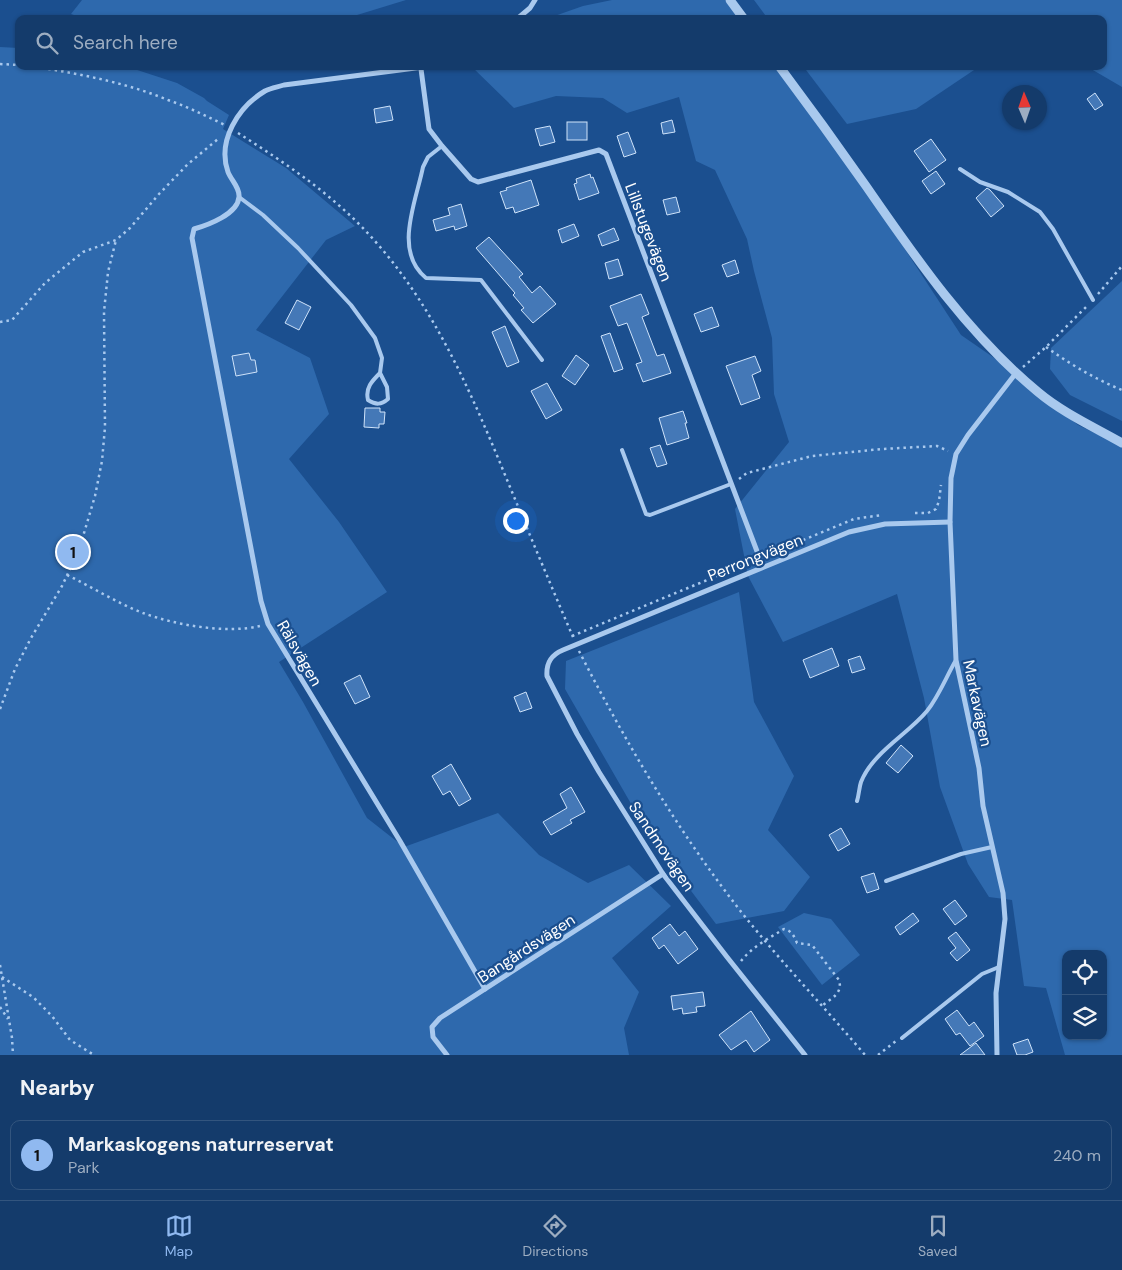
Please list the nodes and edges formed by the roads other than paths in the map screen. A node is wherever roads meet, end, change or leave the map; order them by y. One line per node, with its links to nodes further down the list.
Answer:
1 (535, 0): 3 (street)
2 (730, 0): 4 (street)
3 (522, 15)
4 (741, 15)
5 (412, 70): 10 (street)
6 (421, 70): 8 (street, Lillstugevägen)
7 (783, 70): 14 (street)
8 (442, 146): 12 (lane); 17 (street, Lillstugevägen)
9 (960, 169): 11 (lane)
10 (239, 197): 13 (lane); 27 (street, Rälsvägen)
11 (1093, 300)
12 (542, 360)
13 (380, 373): 13 (lane)
14 (1016, 373): 15 (street); 18 (street, Markavägen)
15 (1122, 444)
16 (622, 450): 17 (lane)
17 (731, 484): 19 (street, Lillstugevägen)
18 (950, 522): 19 (street, Perrongvägen); 21 (street, Markavägen)
19 (763, 567): 20 (street, Perrongvägen)
20 (576, 644): 24 (street, Sandmovägen)
21 (956, 660): 22 (lane); 23 (street, Markavägen)
22 (858, 801)
23 (992, 847): 25 (lane); 26 (street, Markavägen)
24 (663, 874): 27 (street, Bangårdsvägen); 30 (street, Sandmovägen)
25 (886, 881)
26 (999, 967): 28 (lane); 31 (street, Markavägen)
27 (485, 989): 29 (street, Bangårdsvägen)
28 (902, 1038)
29 (447, 1055)
30 (805, 1055)
31 (997, 1055)

